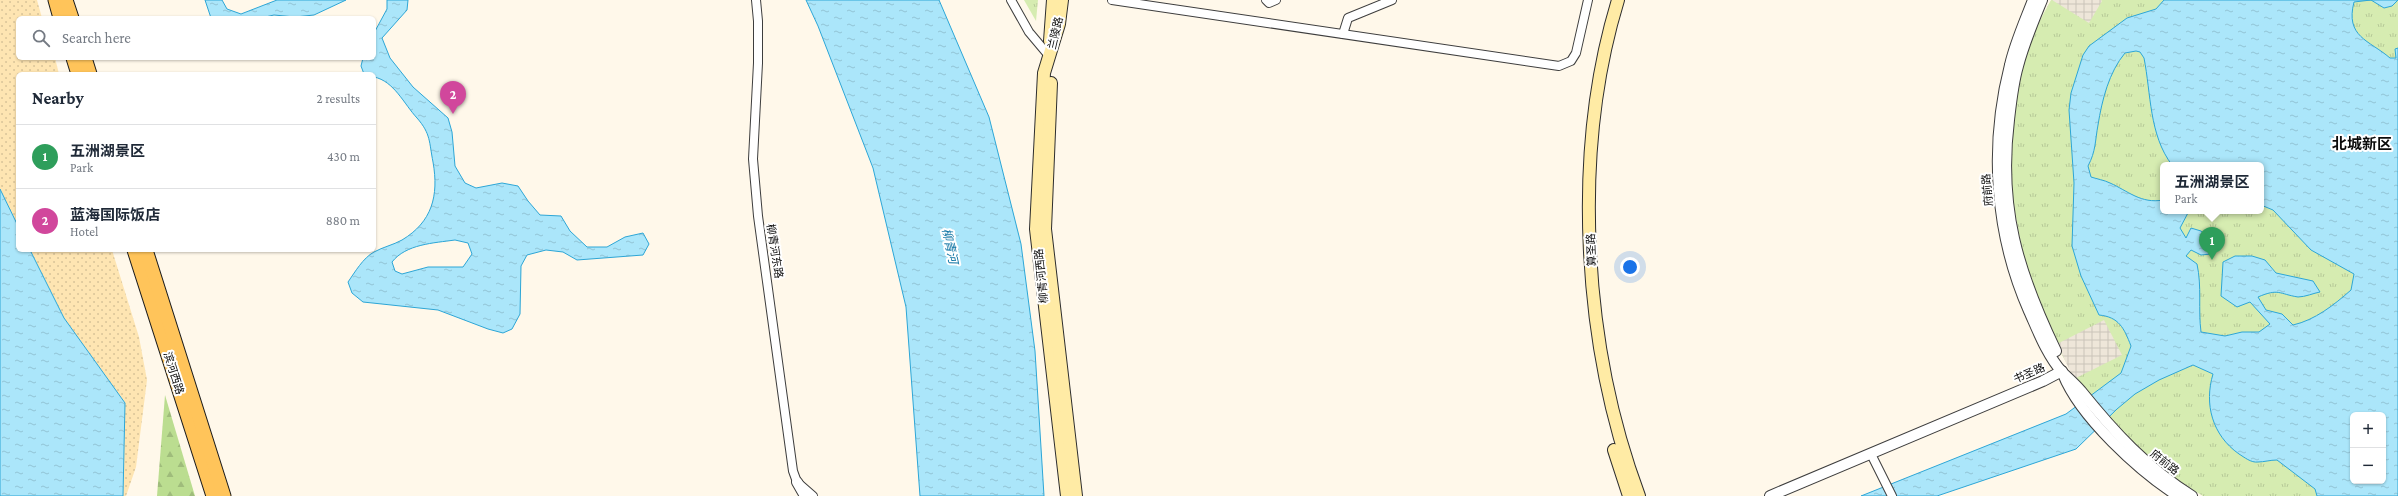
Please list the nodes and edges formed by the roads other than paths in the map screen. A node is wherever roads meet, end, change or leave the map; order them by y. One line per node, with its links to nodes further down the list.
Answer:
1 (55, 0): 17 (main road)
2 (66, 0): 18 (main road)
3 (756, 0): 30 (street, 柳青河东路)
4 (1011, 0): 20 (street)
5 (1053, 0): 20 (main road, 兰陵路)
6 (1062, 0): 20 (main road, 兰陵路)
7 (1112, 0): 16 (street)
8 (1266, 0): 9 (street)
9 (1276, 0)
10 (1392, 0): 19 (street)
11 (1588, 0): 19 (street)
12 (1609, 0): 37 (main road, 算圣路)
13 (1618, 0): 38 (main road, 算圣路)
14 (2033, 0): 27 (street, 府前路)
15 (2042, 0): 27 (street, 府前路)
16 (1166, 4): 19 (street)
17 (59, 16)
18 (71, 16)
19 (1343, 34)
20 (1050, 57): 35 (main road, 柳青河西路); 36 (main road, 柳青河西路)
21 (74, 60): 23 (main road)
22 (86, 60): 24 (main road)
23 (77, 72)
24 (89, 72)
25 (135, 252): 31 (main road, 滨河西路)
26 (147, 252): 32 (main road, 滨河西路)
27 (2062, 371): 28 (street, 府前路); 29 (street, 书圣路); 39 (street, 书圣路)
28 (2117, 440): 42 (street, 府前路); 43 (street, 府前路)
29 (1873, 458): 40 (street, 书圣路); 41 (street)
30 (798, 482): 33 (street); 34 (street, 柳青河东路)
31 (213, 496)
32 (224, 496)
33 (805, 496)
34 (813, 496)
35 (1067, 496)
36 (1076, 496)
37 (1629, 496)
38 (1639, 496)
39 (1770, 496)
40 (1785, 496)
41 (1892, 496)
42 (2178, 496)
43 (2192, 496)

